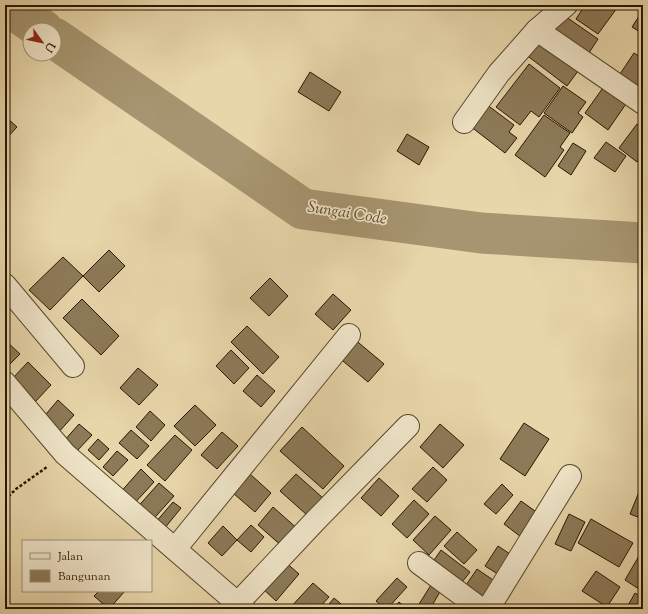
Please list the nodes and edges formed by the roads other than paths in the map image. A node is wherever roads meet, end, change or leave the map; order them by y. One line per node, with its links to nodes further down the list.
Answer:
1 (566, 5): 2 (street)
2 (537, 30): 3 (street); 4 (street)
3 (643, 103)
4 (464, 122)
5 (5, 284): 7 (street)
6 (349, 335): 11 (street)
7 (73, 366)
8 (5, 383): 11 (street)
9 (408, 426): 13 (street)
10 (570, 476): 15 (street)
11 (175, 550): 13 (street)
12 (419, 563): 14 (street)
13 (241, 606)
14 (481, 609)
15 (488, 609)

